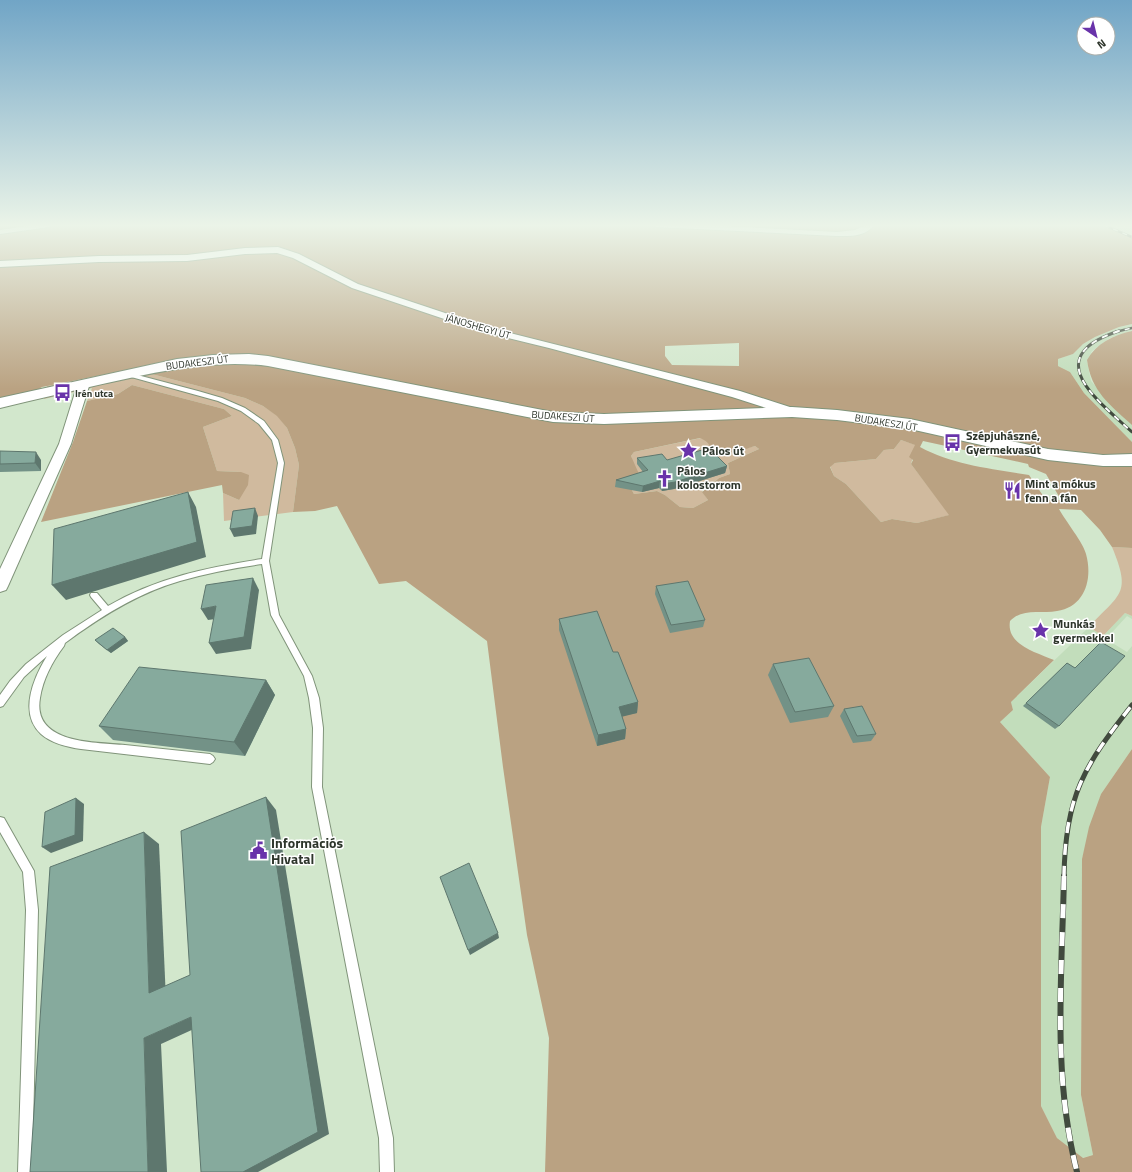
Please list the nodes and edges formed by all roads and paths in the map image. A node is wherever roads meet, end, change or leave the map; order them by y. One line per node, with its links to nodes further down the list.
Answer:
1 (343, 280): 5 (street, JÁNOSHEGYI ÚT)
2 (126, 374): 3 (main road, BUDAKESZI ÚT); 5 (main road, BUDAKESZI ÚT); 7 (lane)
3 (84, 383): 4 (main road, BUDAKESZI ÚT); 8 (street)
4 (0, 403)
5 (768, 408): 6 (main road, BUDAKESZI ÚT)
6 (1132, 460)
7 (265, 561): 10 (lane); 16 (lane)
8 (0, 586)
9 (94, 595): 10 (lane)
10 (107, 610): 11 (lane)
11 (68, 636): 12 (lane); 13 (lane)
12 (0, 703)
13 (210, 759)
14 (0, 822): 15 (lane)
15 (25, 1172)
16 (387, 1172)

